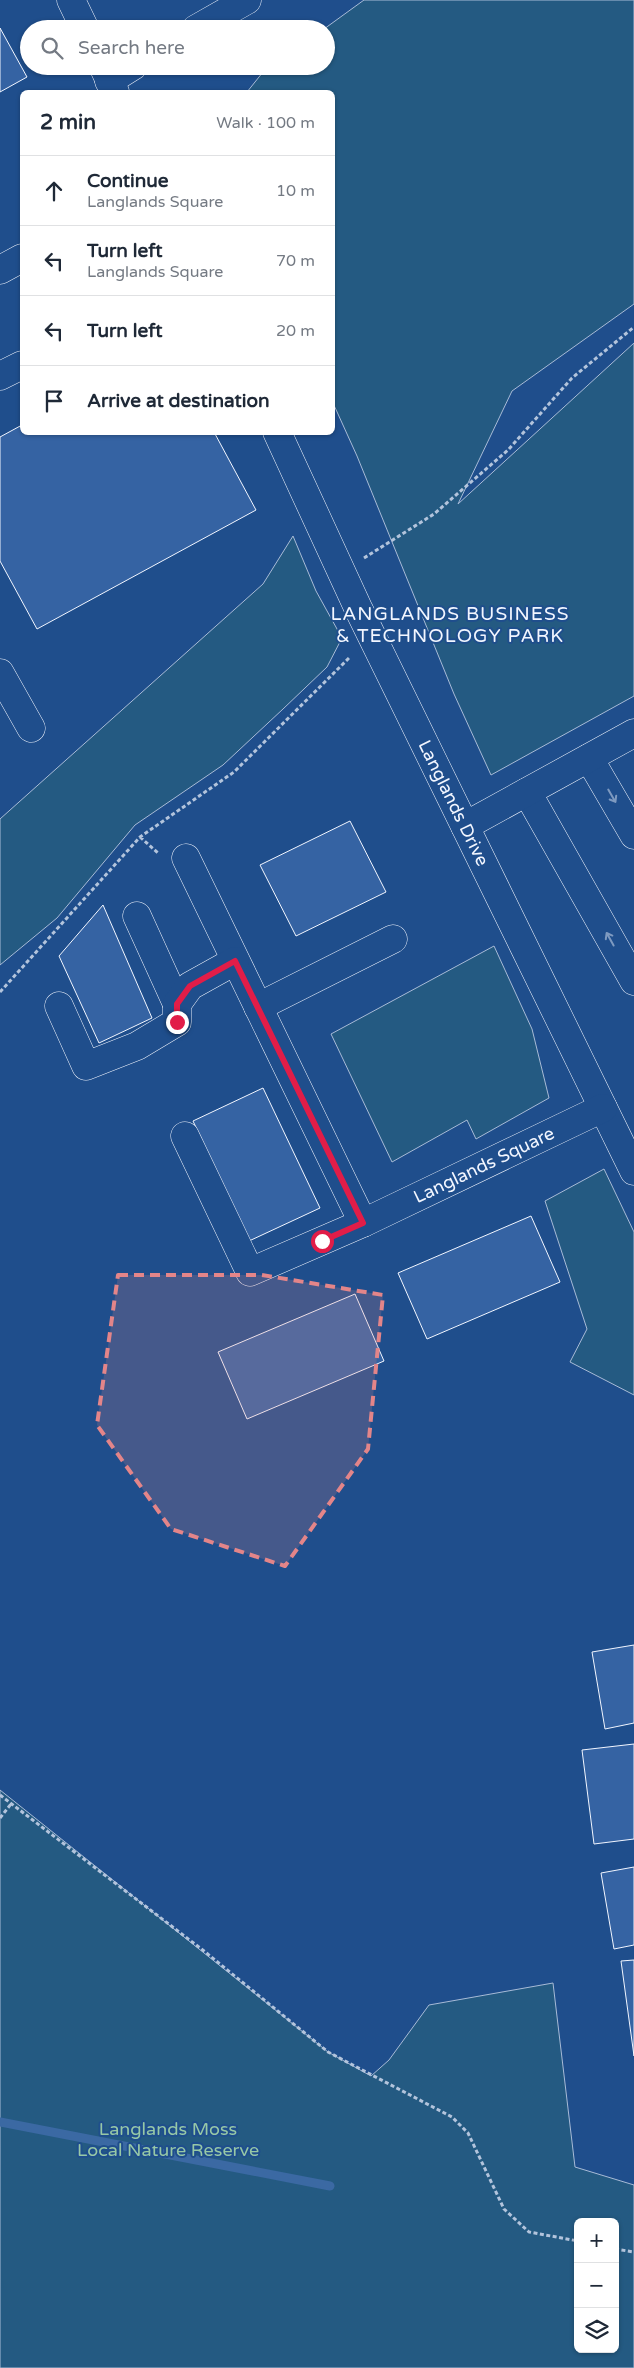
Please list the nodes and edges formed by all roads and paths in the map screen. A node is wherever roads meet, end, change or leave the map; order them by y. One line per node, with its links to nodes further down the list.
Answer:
1 (71, 0): 3 (street)
2 (247, 0): 4 (street)
3 (81, 20)
4 (212, 20)
5 (20, 259): 6 (street)
6 (0, 270)
7 (634, 326): 11 (path)
8 (20, 366): 9 (street)
9 (0, 376)
10 (278, 435): 18 (street, Langlands Drive)
11 (359, 561)
12 (354, 653): 25 (path)
13 (0, 673): 14 (street)
14 (31, 728)
15 (634, 733): 16 (street)
16 (589, 758): 17 (street); 19 (street, one-way to 19)
17 (527, 792): 18 (street); 24 (street, one-way to 17)
18 (465, 826): 29 (street, Langlands Drive)
19 (634, 835)
20 (186, 858): 23 (street)
21 (137, 916): 26 (street)
22 (393, 939): 28 (street)
23 (235, 961): 26 (street); 28 (street)
24 (634, 981)
25 (0, 992)
26 (177, 1004): 27 (street)
27 (59, 1006)
28 (258, 1007): 32 (street)
29 (603, 1108): 31 (street, Langlands Drive); 32 (street, Langlands Square)
30 (185, 1136): 32 (street, Langlands Square)
31 (634, 1171)
32 (363, 1223)
33 (0, 1795): 34 (path)
34 (11, 1804): 35 (path); 36 (path)
35 (0, 1818)
36 (574, 2240)
37 (619, 2250): 38 (path)
38 (634, 2252)

